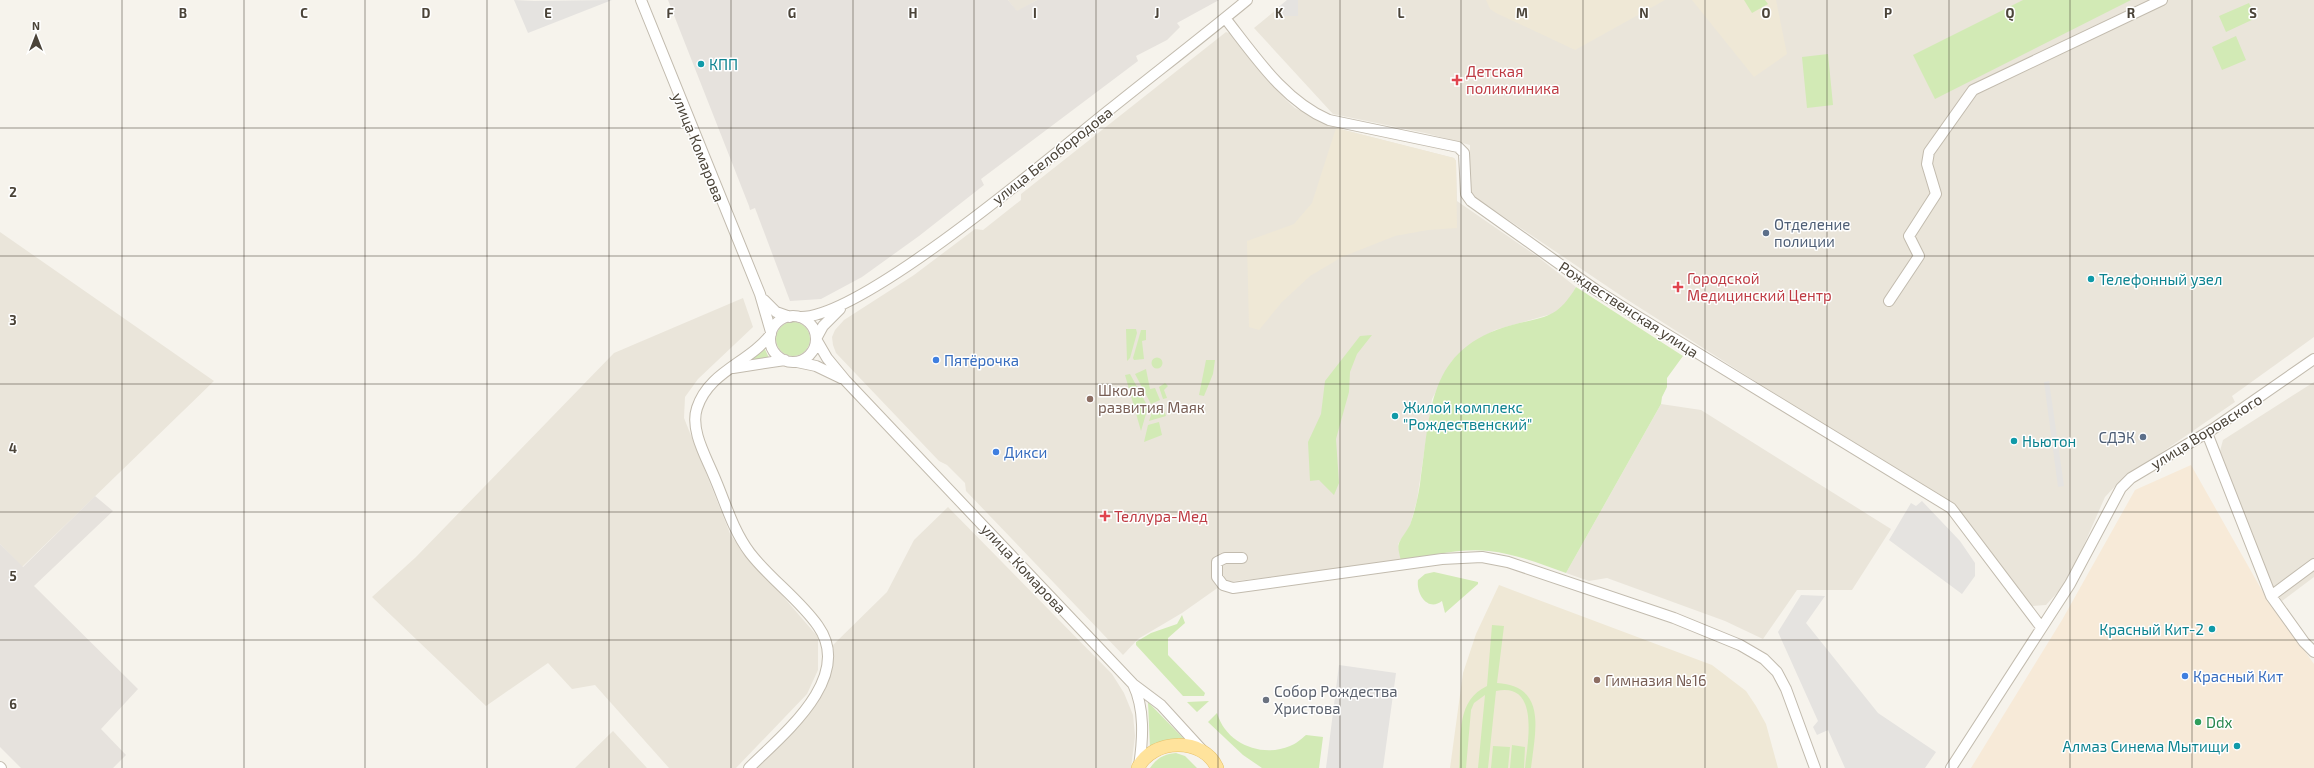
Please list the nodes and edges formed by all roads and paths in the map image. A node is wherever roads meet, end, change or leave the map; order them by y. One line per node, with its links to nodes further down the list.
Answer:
1 (640, 0): 5 (street, улица Комарова)
2 (1247, 0): 4 (street, улица Белобородова)
3 (2162, 0): 7 (street)
4 (1225, 18): 6 (street, улица Белобородова); 20 (street, Рождественская улица)
5 (760, 294): 8 (street, улица Комарова); 9 (street, улица Комарова)
6 (850, 301): 8 (street, улица Белобородова); 10 (street, улица Белобородова)
7 (1889, 301)
8 (794, 317): 9 (street); 10 (street)
9 (771, 333): 11 (street); 14 (street)
10 (816, 339): 13 (street); 15 (street, улица Комарова)
11 (785, 360): 13 (street); 14 (street)
12 (2314, 360): 16 (street, улица Воровского)
13 (797, 362): 15 (street, улица Комарова)
14 (727, 370): 26 (street)
15 (846, 381): 22 (street, улица Комарова)
16 (2207, 433): 19 (street); 20 (street, улица Воровского)
17 (1242, 558): 27 (street)
18 (2314, 564): 19 (street)
19 (2271, 596): 21 (street)
20 (2041, 627): 28 (street, улица Воровского)
21 (2314, 652)
22 (1133, 684): 23 (street, улица Комарова); 25 (street)
23 (1204, 752): 24 (main road); 25 (main road)
24 (1218, 766)
25 (1139, 767)
26 (749, 768)
27 (1815, 768)
28 (1951, 768)

